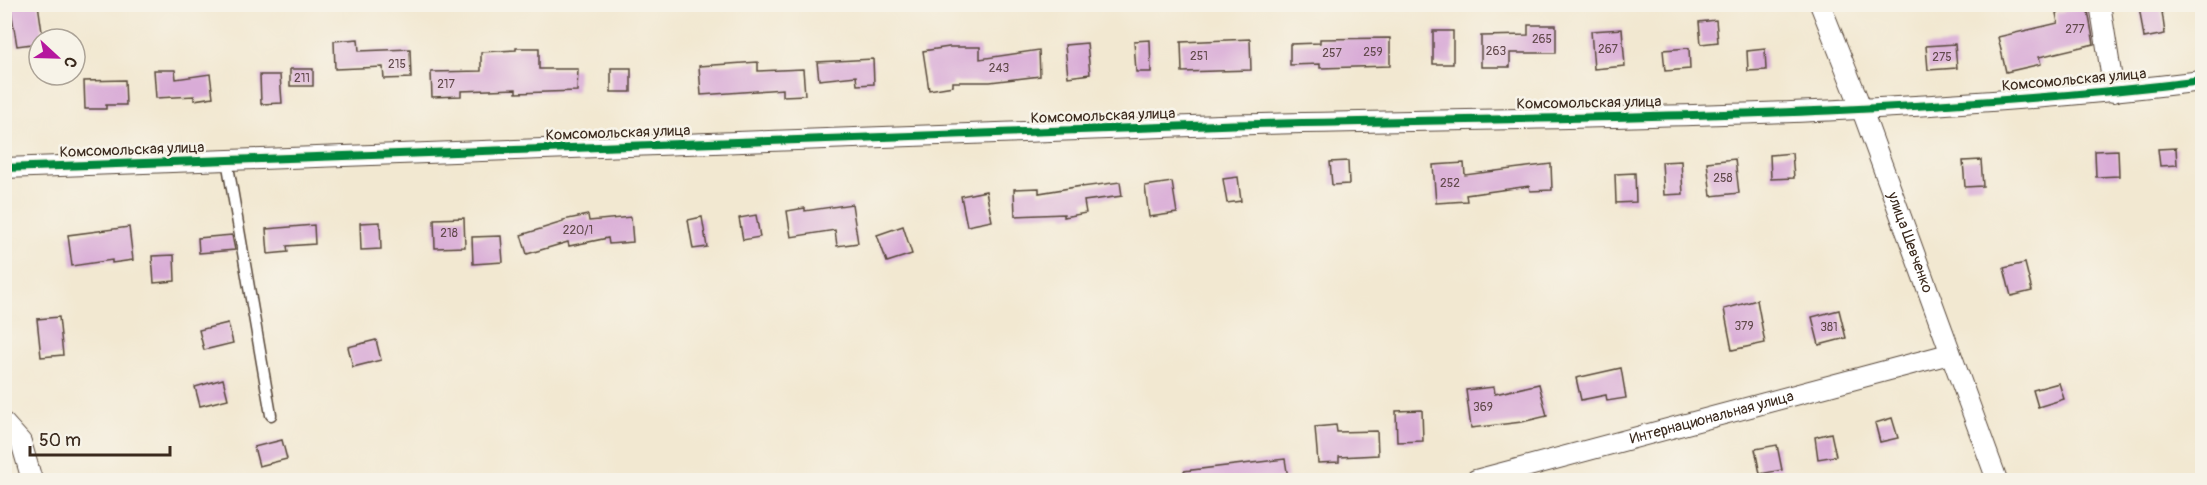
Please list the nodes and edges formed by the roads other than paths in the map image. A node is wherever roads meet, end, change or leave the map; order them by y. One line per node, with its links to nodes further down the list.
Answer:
1 (1820, 4): 5 (street, улица Шевченко)
2 (2100, 4): 4 (street)
3 (2202, 81): 4 (street, Комсомольская улица)
4 (2114, 92): 5 (street, Комсомольская улица)
5 (1862, 110): 6 (street, Комсомольская улица); 8 (street, улица Шевченко)
6 (227, 160): 7 (street, Комсомольская улица); 9 (lane)
7 (4, 168)
8 (1949, 354): 12 (street, Интернациональная улица); 13 (street, улица Шевченко)
9 (271, 415)
10 (4, 423): 11 (street)
11 (32, 480)
12 (1476, 480)
13 (1997, 480)

